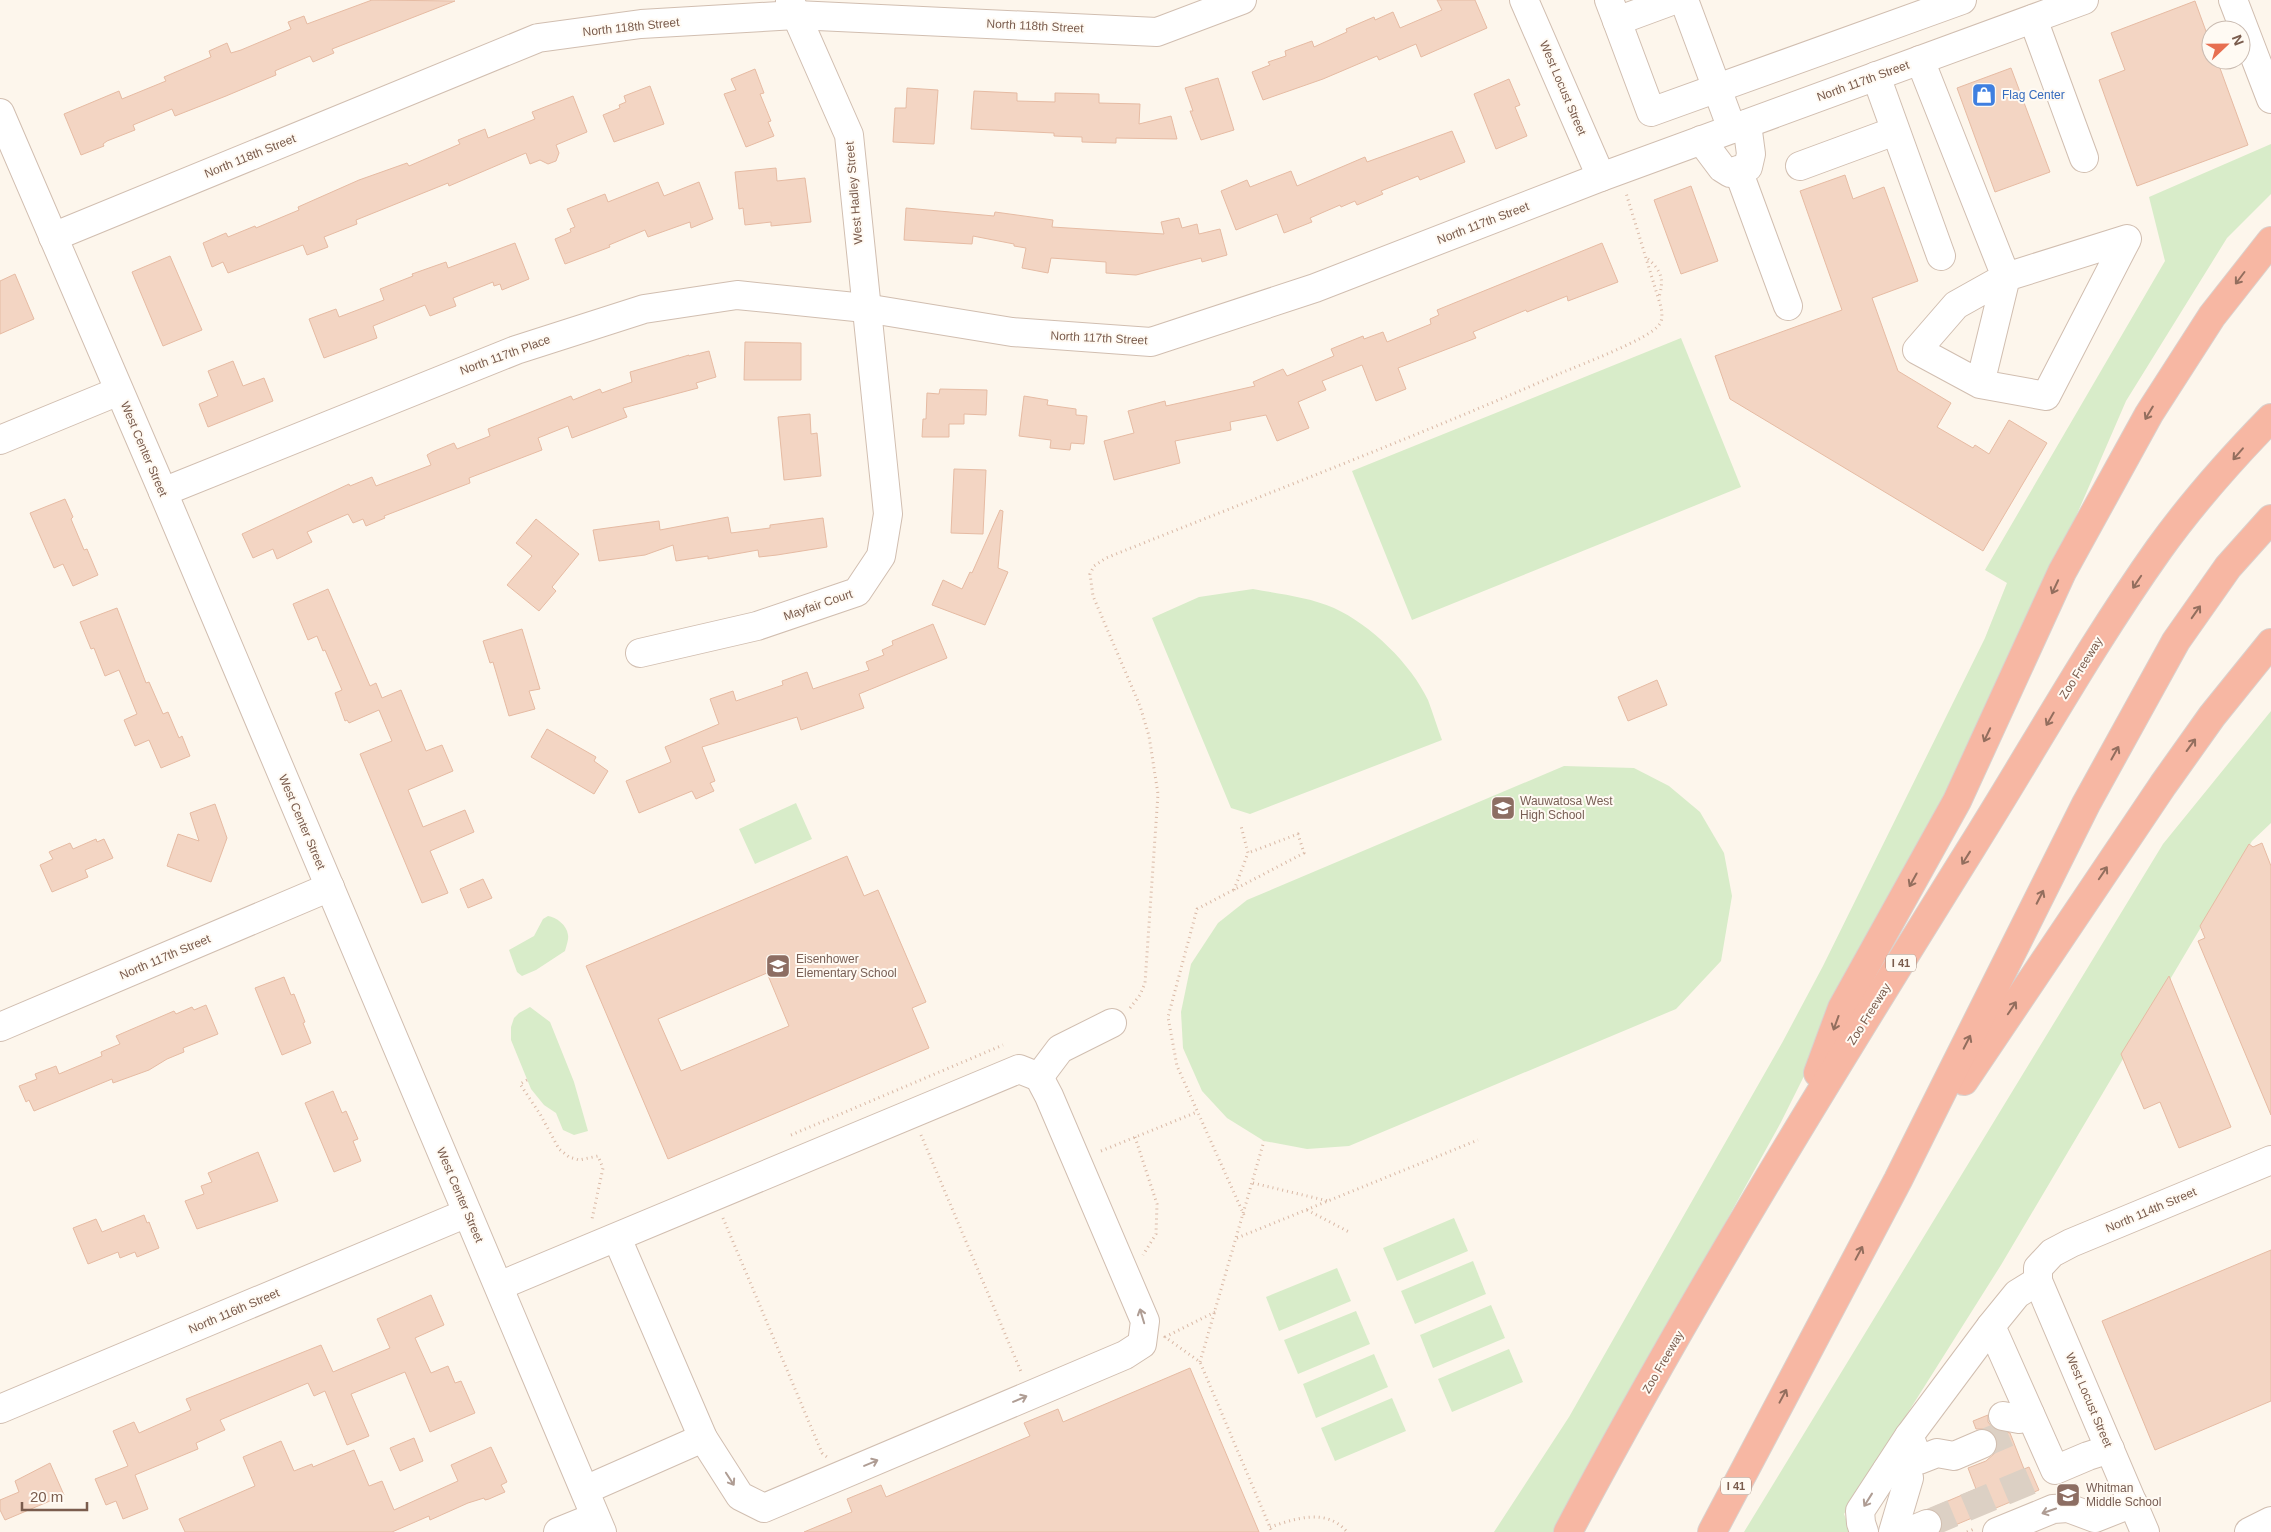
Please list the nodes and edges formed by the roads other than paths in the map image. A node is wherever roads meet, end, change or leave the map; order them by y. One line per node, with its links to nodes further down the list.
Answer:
1 (1242, 0): 8 (street, North 118th Street)
2 (1524, 0): 22 (street, West Locust Street)
3 (1674, 0): 9 (street)
4 (1684, 0): 13 (street)
5 (1962, 0): 13 (street)
6 (2084, 0): 10 (street, North 117th Street)
7 (2233, 0): 14 (street)
8 (793, 7): 23 (street, North 118th Street); 28 (street, West Hadley Street)
9 (1613, 11): 13 (street)
10 (2023, 14): 11 (street, North 117th Street); 19 (street)
11 (1920, 60): 12 (street, North 117th Street); 26 (street)
12 (1876, 76): 16 (street, North 117th Street); 17 (street)
13 (1718, 89): 16 (street)
14 (2271, 100)
15 (0, 113): 23 (street, West Center Street)
16 (1739, 126): 18 (street, North 117th Street); 21 (street)
17 (1895, 131): 20 (street); 25 (street)
18 (1701, 140): 21 (street); 22 (street, North 117th Street)
19 (2084, 158)
20 (1800, 166)
21 (1738, 170): 27 (street)
22 (1609, 174): 28 (street, North 117th Street)
23 (54, 237): 30 (street, West Center Street)
24 (2271, 241): 41 (highway, one-way to 41)
25 (1941, 256)
26 (2006, 277): 29 (street); 29 (street); 29 (street)
27 (1788, 306)
28 (865, 308): 33 (street, North 117th Place); 36 (street, Mayfair Court)
29 (1980, 384)
30 (119, 390): 32 (street); 33 (street, West Center Street)
31 (2271, 418): 41 (highway, Zoo Freeway / I 41, one-way to 41)
32 (0, 440)
33 (163, 492): 37 (street, West Center Street)
34 (2271, 519): 43 (highway, I 41, one-way to 34)
35 (2271, 643): 43 (highway, one-way to 35)
36 (640, 654)
37 (330, 887): 39 (street, North 117th Street); 44 (street, West Center Street)
38 (1112, 1023): 40 (street)
39 (0, 1027)
40 (1039, 1077): 45 (street); 52 (street, one-way to 40)
41 (1798, 1128): 61 (highway, Zoo Freeway / I 41)
42 (2271, 1160): 46 (street, North 114th Street)
43 (1898, 1180): 62 (highway, I 41, one-way to 43)
44 (467, 1213): 47 (street, West Center Street); 49 (street, North 116th Street)
45 (616, 1238): 47 (street); 52 (street)
46 (2038, 1275): 48 (street, North 114th Street); 53 (street, West Locust Street)
47 (499, 1286): 55 (street, West Center Street)
48 (1991, 1326): 50 (street, North 114th Street); 53 (street)
49 (0, 1409)
50 (1909, 1436): 51 (street); 54 (street, North 114th Street)
51 (1979, 1436)
52 (703, 1438): 55 (street)
53 (2110, 1449): 56 (street, West Locust Street)
54 (1887, 1470): 63 (street, North 114th Street, one-way to 63); 64 (street)
55 (584, 1490): 58 (street, West Center Street)
56 (2133, 1502): 59 (street); 66 (street, West Locust Street)
57 (2271, 1521): 67 (street)
58 (598, 1525): 60 (street)
59 (2092, 1525): 65 (street, one-way to 65)
60 (558, 1532)
61 (1568, 1532)
62 (1712, 1532)
63 (1864, 1532)
64 (1893, 1532)
65 (1997, 1532)
66 (2145, 1532)
67 (2249, 1532)

